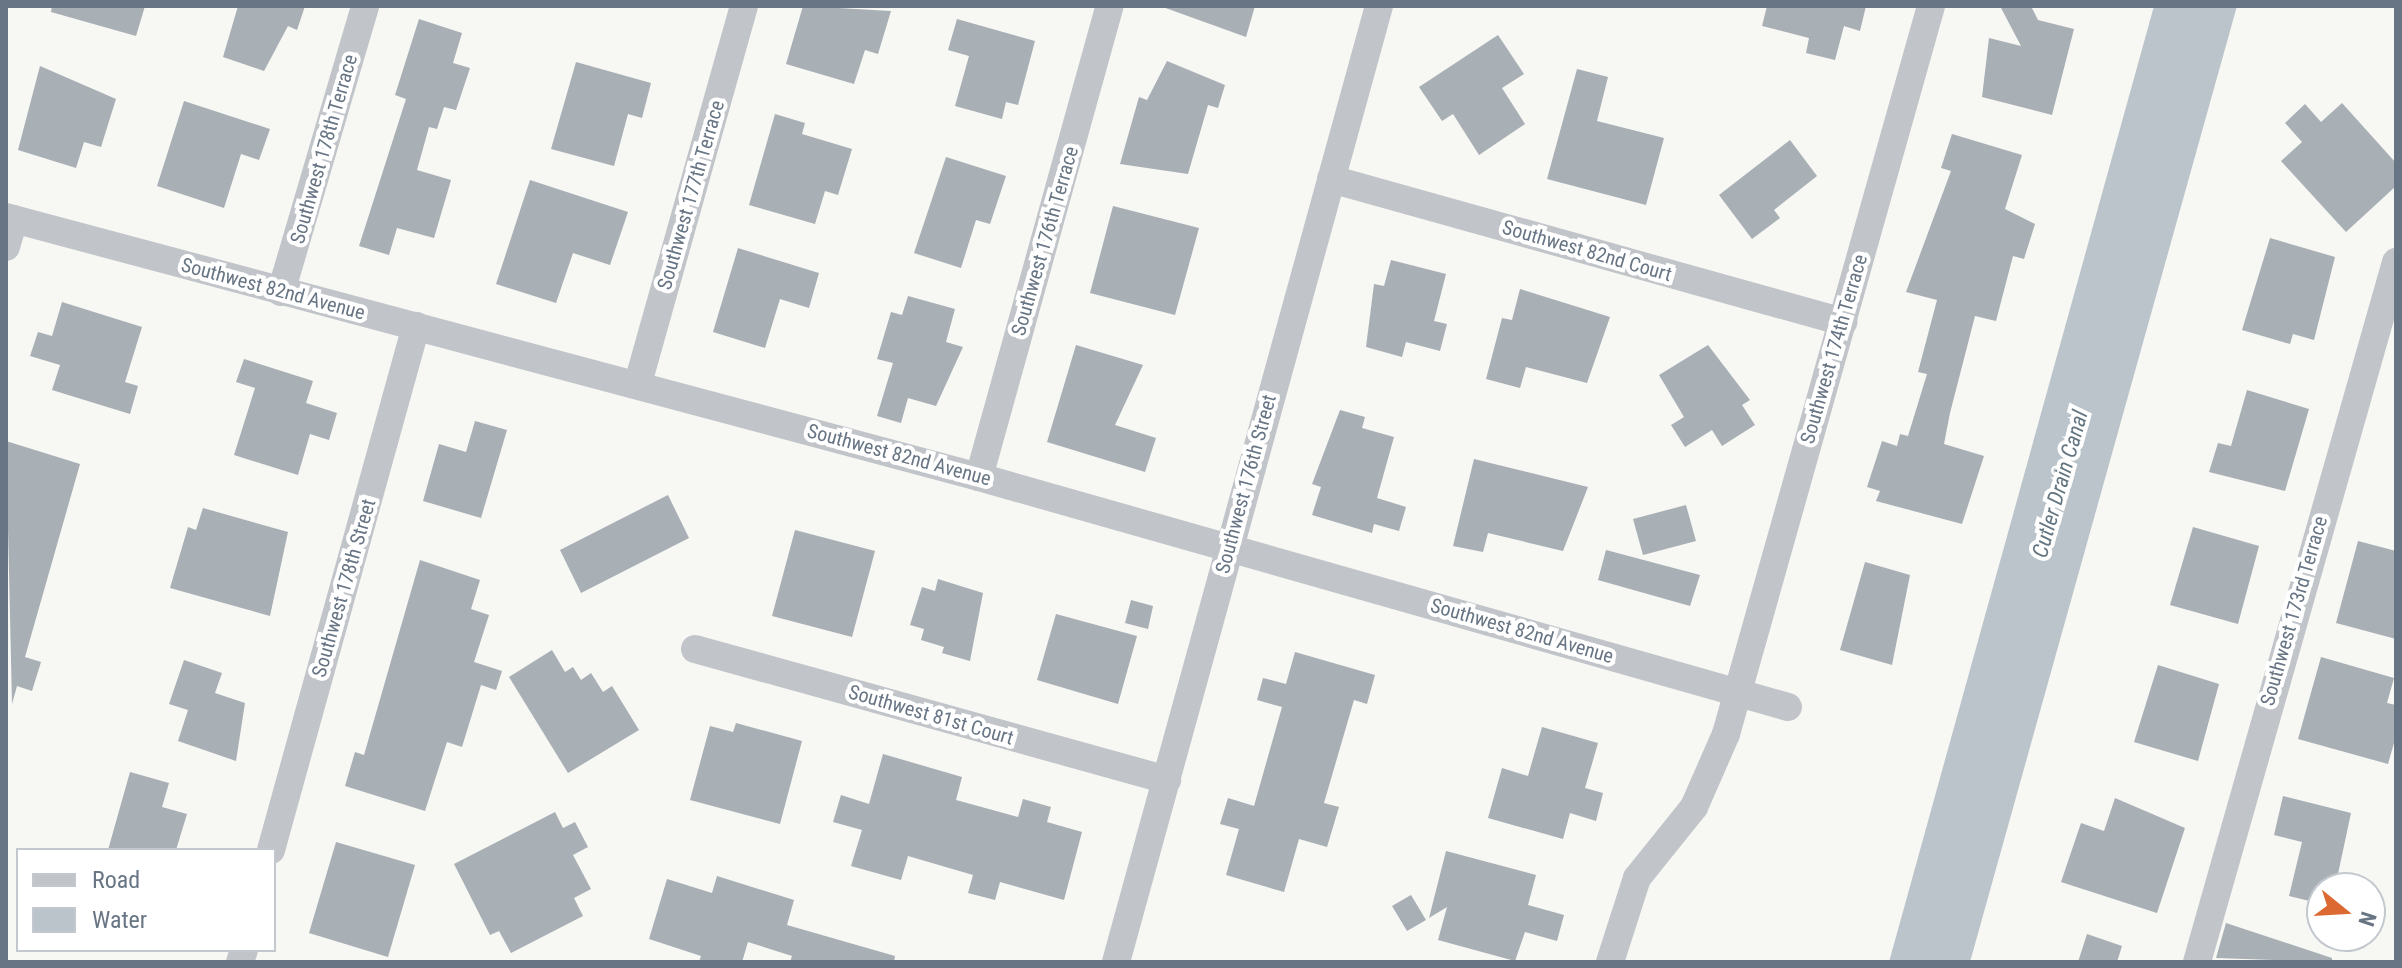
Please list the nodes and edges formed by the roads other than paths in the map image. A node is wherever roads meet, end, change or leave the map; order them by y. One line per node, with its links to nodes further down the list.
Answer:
1 (365, 6): 10 (street, Southwest 178th Terrace)
2 (744, 6): 13 (street, Southwest 177th Terrace)
3 (1110, 6): 14 (street, Southwest 176th Terrace)
4 (1379, 6): 6 (street, Southwest 176th Street)
5 (1931, 6): 11 (street, Southwest 174th Terrace)
6 (1331, 179): 11 (street, Southwest 82nd Court); 15 (street, Southwest 176th Street)
7 (10, 218): 8 (street); 10 (street, Southwest 82nd Avenue)
8 (6, 247)
9 (2396, 262): 23 (street, Southwest 173rd Terrace)
10 (281, 292): 12 (street, Southwest 82nd Avenue)
11 (1843, 322): 17 (street, Southwest 174th Terrace)
12 (416, 326): 13 (street, Southwest 82nd Avenue); 20 (street, Southwest 178th Street)
13 (638, 383): 14 (street, Southwest 82nd Avenue)
14 (979, 477): 15 (street, Southwest 82nd Avenue)
15 (1228, 547): 17 (street, Southwest 82nd Avenue); 19 (street, Southwest 176th Street)
16 (695, 649): 19 (street, Southwest 81st Court)
17 (1737, 692): 18 (street, Southwest 82nd Avenue); 22 (street, Southwest 174th Terrace)
18 (1788, 707)
19 (1167, 780): 21 (street, Southwest 176th Street)
20 (272, 848)
21 (1116, 962)
22 (1610, 962)
23 (2197, 962)

